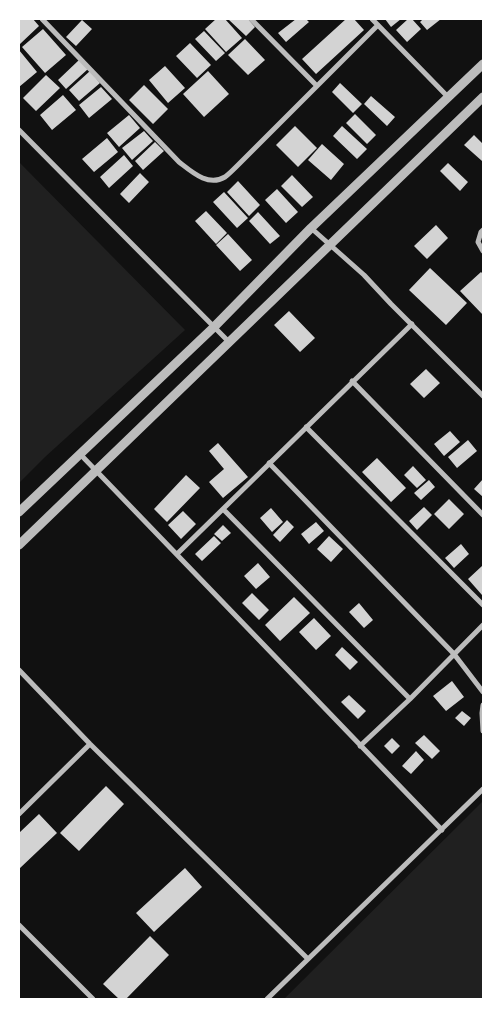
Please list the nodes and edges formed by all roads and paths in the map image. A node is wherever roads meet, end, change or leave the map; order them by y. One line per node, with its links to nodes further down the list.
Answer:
1 (42, 19): 6 (street)
2 (251, 19): 6 (street)
3 (372, 19): 4 (street)
4 (378, 25): 6 (street); 8 (street)
5 (483, 64): 8 (street)
6 (317, 86)
7 (483, 97): 12 (street)
8 (449, 98): 10 (street)
9 (19, 130): 15 (street)
10 (311, 228): 12 (street); 15 (street)
11 (483, 230): 13 (street)
12 (331, 245): 14 (street); 16 (street)
13 (483, 251)
14 (412, 324): 17 (street); 18 (street)
15 (214, 327): 16 (street); 20 (street)
16 (229, 342): 22 (street)
17 (352, 381): 19 (street); 25 (street)
18 (483, 396)
19 (306, 428): 21 (street); 28 (street)
20 (80, 454): 22 (street); 24 (street)
21 (269, 463): 23 (street); 30 (street)
22 (96, 470): 26 (street); 27 (street)
23 (223, 509): 27 (street); 33 (street)
24 (19, 512)
25 (483, 515)
26 (19, 545)
27 (176, 554): 37 (street)
28 (483, 605)
29 (483, 625): 30 (street)
30 (454, 654): 32 (street); 33 (street)
31 (19, 670): 36 (street)
32 (483, 692)
33 (410, 699): 37 (street)
34 (483, 705): 35 (street)
35 (483, 731)
36 (90, 744): 39 (street); 42 (street)
37 (360, 746): 40 (street)
38 (483, 789): 40 (street)
39 (19, 814)
40 (442, 830): 42 (street)
41 (19, 925): 43 (street)
42 (308, 959): 44 (street)
43 (93, 999)
44 (267, 999)

